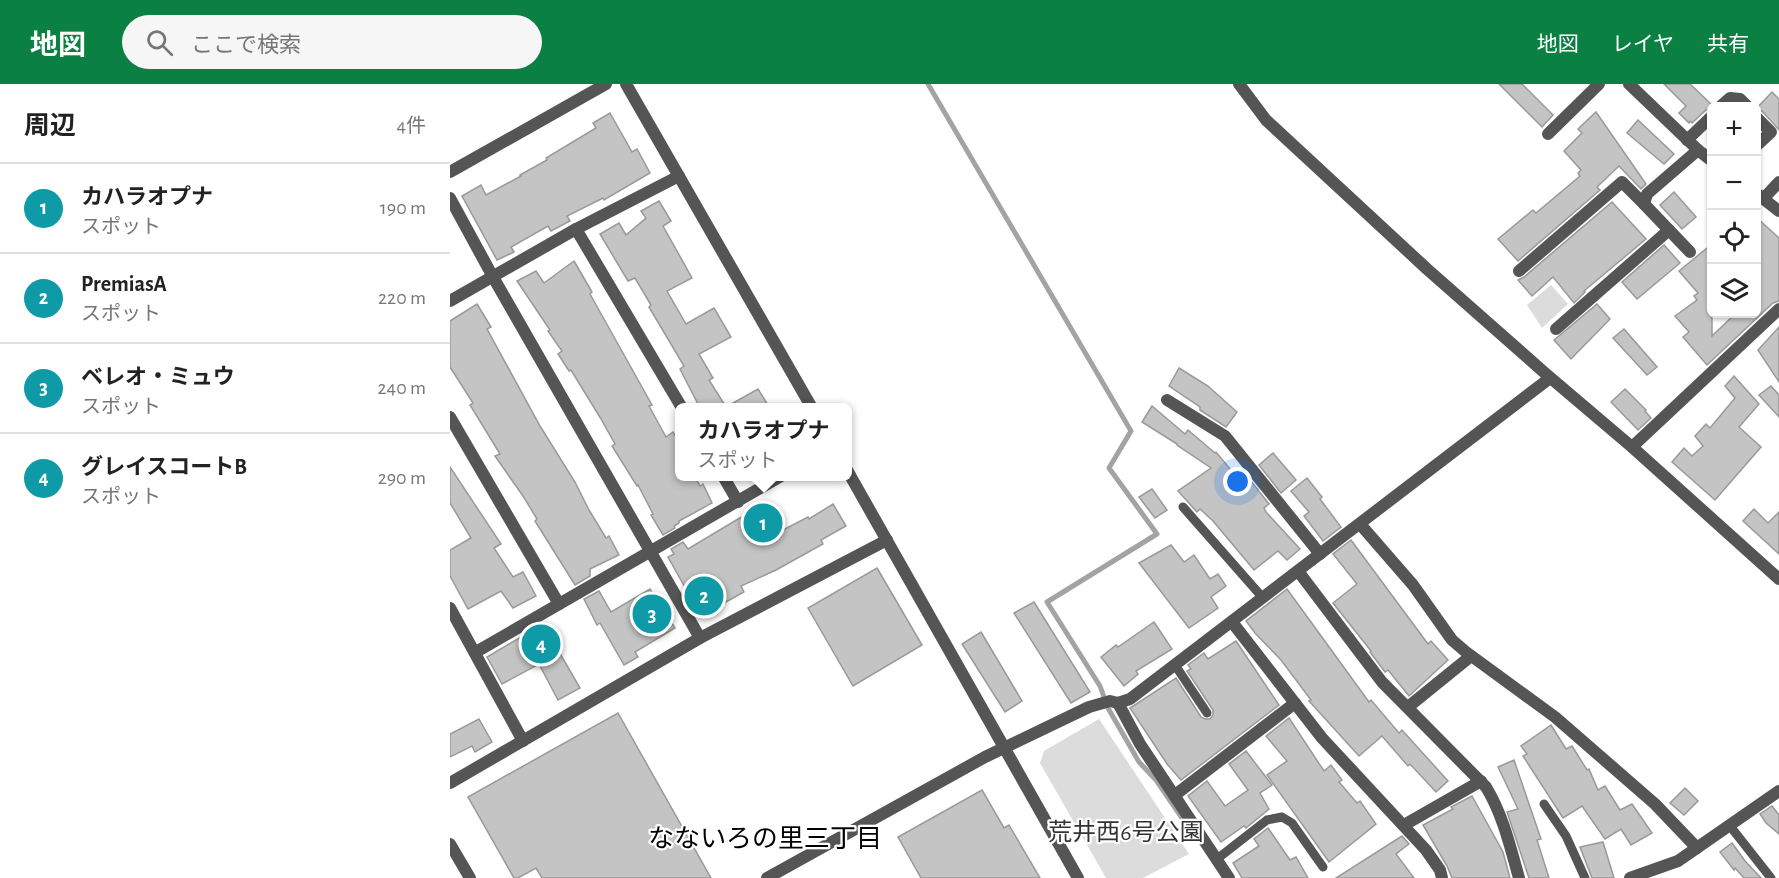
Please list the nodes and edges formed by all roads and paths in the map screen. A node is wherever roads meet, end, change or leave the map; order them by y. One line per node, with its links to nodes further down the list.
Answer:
1 (606, 84): 15 (street)
2 (626, 84): 16 (street)
3 (1239, 84): 31 (street)
4 (1599, 84): 10 (street)
5 (1629, 84): 11 (street)
6 (1726, 102): 7 (street)
7 (1743, 102)
8 (1707, 121): 11 (street)
9 (1761, 122): 12 (street)
10 (1548, 134)
11 (1687, 140): 13 (street)
12 (1761, 141)
13 (1698, 150): 14 (street); 21 (street)
14 (1707, 157)
15 (450, 172)
16 (679, 176): 23 (street); 34 (street)
17 (1779, 182): 18 (street)
18 (1761, 195)
19 (1761, 197): 22 (street)
20 (450, 198): 27 (street)
21 (1644, 204): 24 (street); 26 (street)
22 (1779, 211)
23 (576, 229): 27 (street); 33 (street)
24 (1669, 230): 25 (street); 30 (street)
25 (1690, 252)
26 (1519, 272)
27 (493, 277): 28 (street); 44 (street)
28 (450, 301)
29 (1779, 309): 36 (street)
30 (1556, 329)
31 (1550, 378): 36 (street); 42 (street)
32 (1167, 400): 45 (street)
33 (679, 403)
34 (809, 403)
35 (450, 417): 49 (street)
36 (1632, 447): 47 (street)
37 (852, 479): 43 (street)
38 (726, 481): 40 (street)
39 (774, 481): 40 (street)
40 (738, 501): 44 (street)
41 (1183, 507): 48 (lane)
42 (1360, 524): 45 (street); 54 (street)
43 (887, 540): 52 (street); 61 (street)
44 (652, 551): 49 (street); 52 (street)
45 (1320, 554): 46 (street)
46 (1298, 571): 48 (street); 58 (street)
47 (1779, 579)
48 (1263, 598): 51 (street)
49 (559, 604): 53 (street)
50 (450, 608): 53 (street)
51 (1232, 622): 55 (street); 57 (street)
52 (700, 638): 60 (street)
53 (476, 652): 60 (street)
54 (1471, 656): 58 (street); 70 (street)
55 (1175, 665): 56 (street); 59 (lane)
56 (1109, 703): 61 (street); 65 (street)
57 (1295, 703): 65 (street); 67 (street)
58 (1408, 707): 62 (street)
59 (1207, 713)
60 (523, 741): 63 (street)
61 (1004, 748): 74 (street); 75 (street)
62 (1481, 781): 67 (street); 78 (street)
63 (450, 783)
64 (1779, 791): 68 (street)
65 (1175, 795): 71 (street)
66 (1544, 804): 79 (lane)
67 (1404, 825): 77 (street)
68 (1730, 826): 70 (street); 81 (lane)
69 (450, 844): 73 (street)
70 (1697, 848): 80 (street)
71 (1217, 859): 72 (lane); 76 (street)
72 (1323, 867)
73 (470, 878)
74 (767, 878)
75 (1078, 878)
76 (1229, 878)
77 (1442, 878)
78 (1519, 878)
79 (1585, 878)
80 (1630, 878)
81 (1771, 878)

